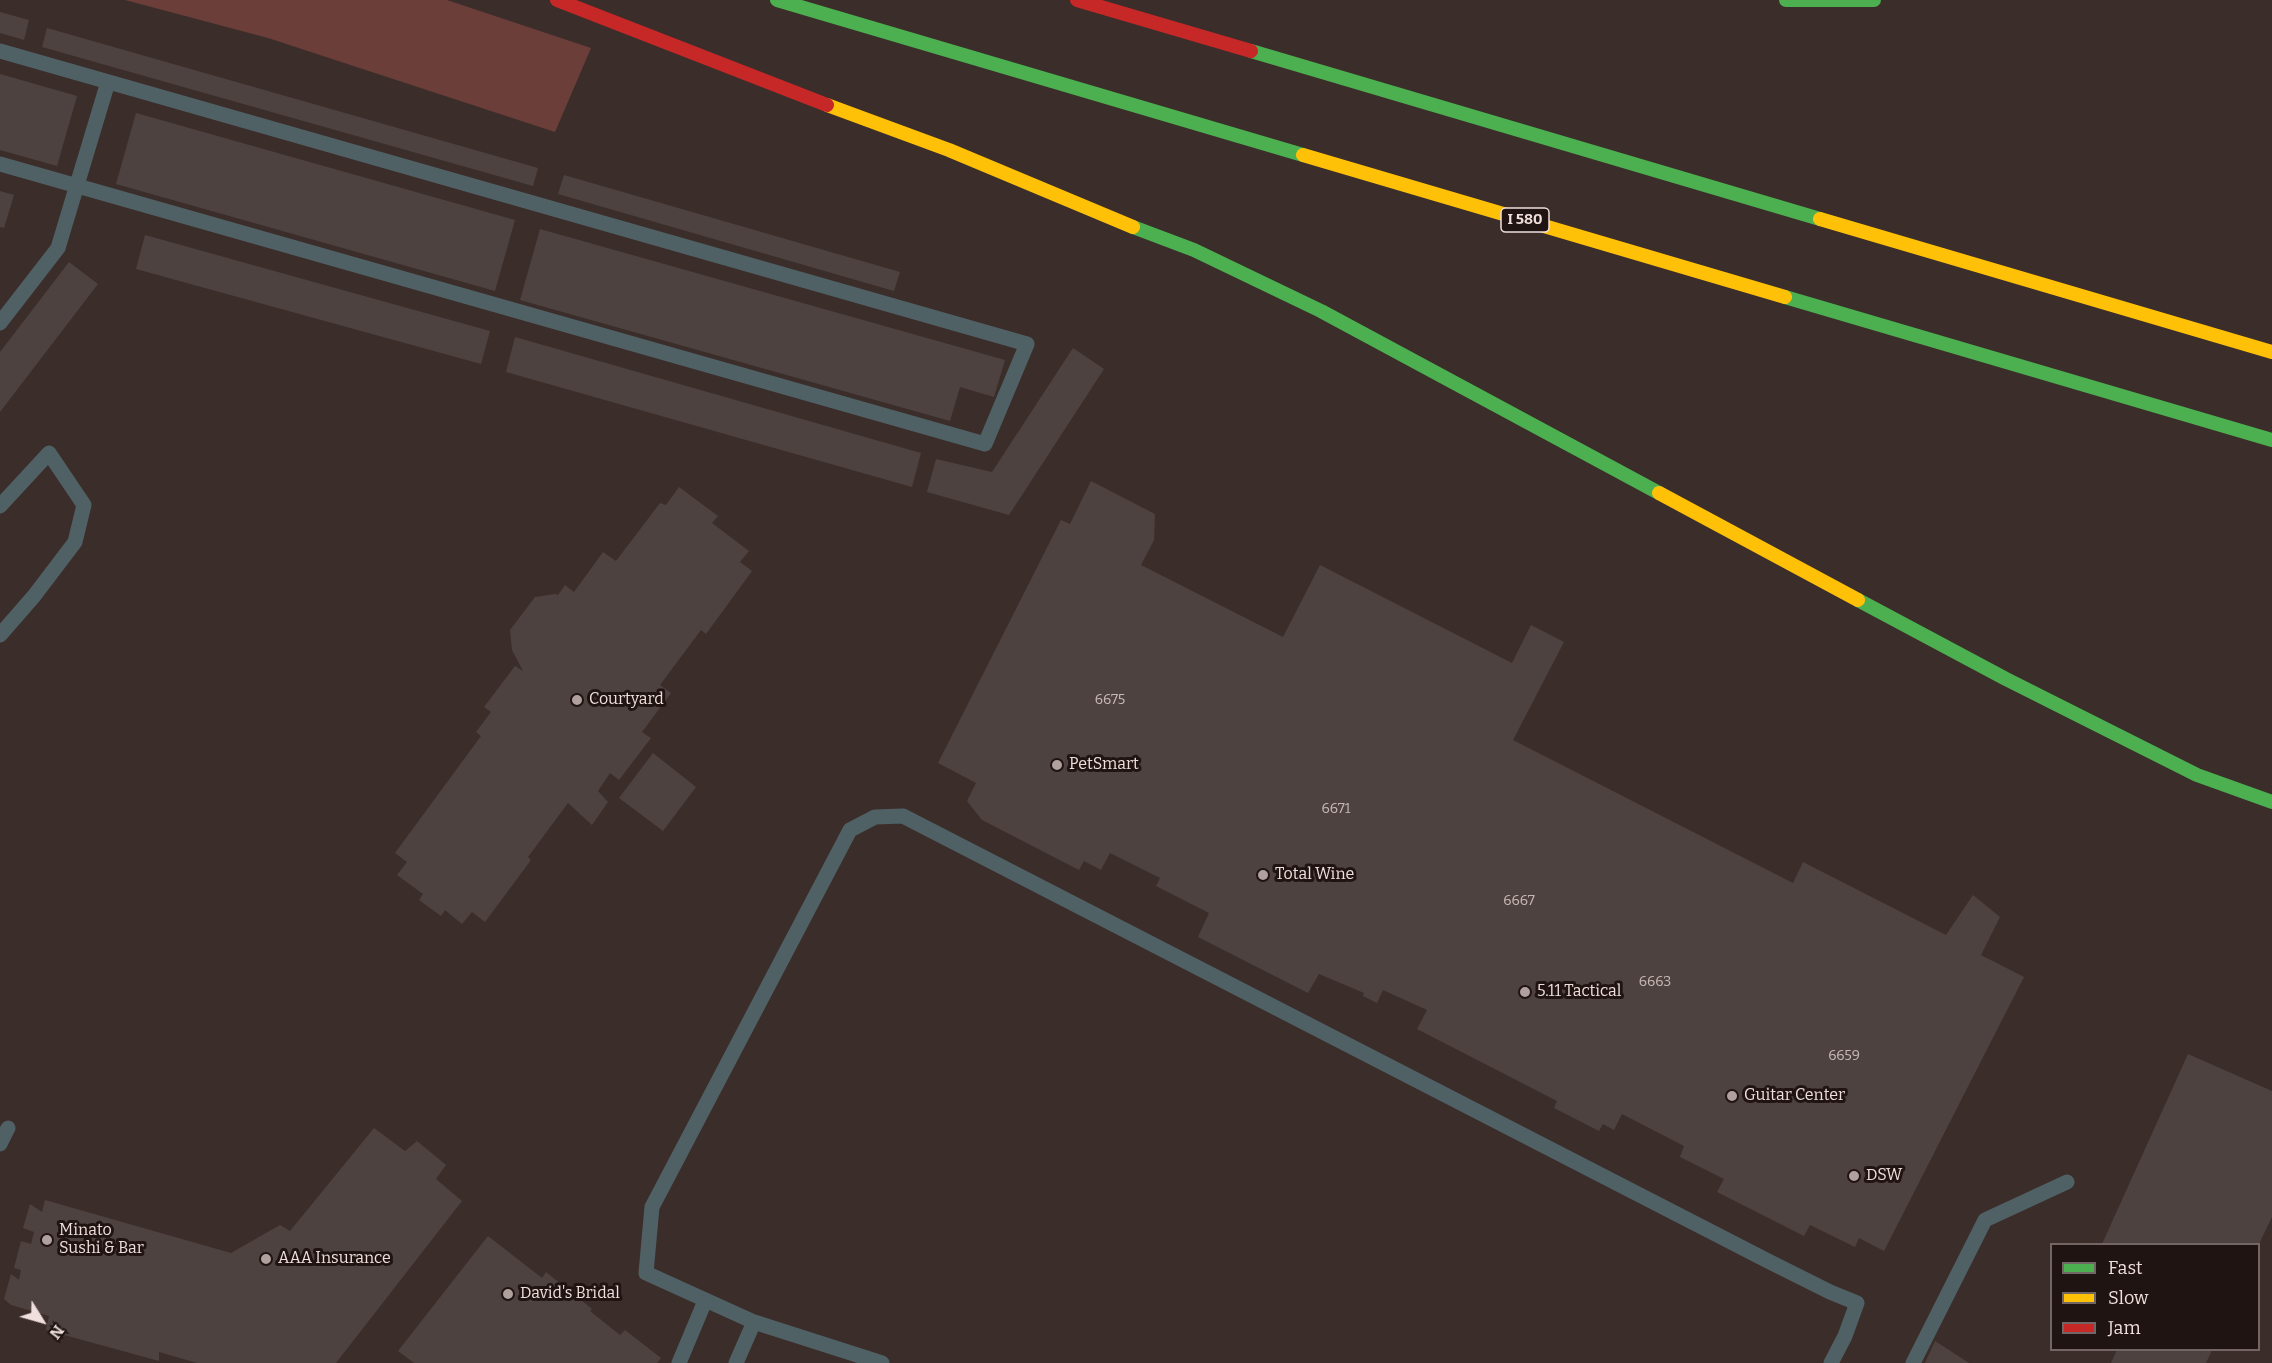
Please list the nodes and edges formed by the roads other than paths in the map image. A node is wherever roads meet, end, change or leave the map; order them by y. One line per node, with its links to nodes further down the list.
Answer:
1 (557, 0): 15 (highway)
2 (777, 0): 12 (highway, I 580)
3 (1077, 0): 11 (highway)
4 (1786, 0): 5 (highway)
5 (1874, 0)
6 (0, 51): 7 (lane)
7 (108, 82): 9 (lane); 9 (lane)
8 (0, 164): 9 (lane)
9 (78, 186): 10 (lane)
10 (0, 323)
11 (2272, 352)
12 (2272, 440)
13 (0, 506): 14 (lane)
14 (0, 635)
15 (2272, 802)
16 (0, 1137): 17 (lane)
17 (0, 1144)
18 (2067, 1182): 25 (lane)
19 (705, 1301): 20 (lane); 21 (lane); 24 (lane)
20 (754, 1322): 22 (lane); 23 (lane)
21 (679, 1363)
22 (736, 1363)
23 (882, 1363)
24 (1831, 1363)
25 (1913, 1363)

